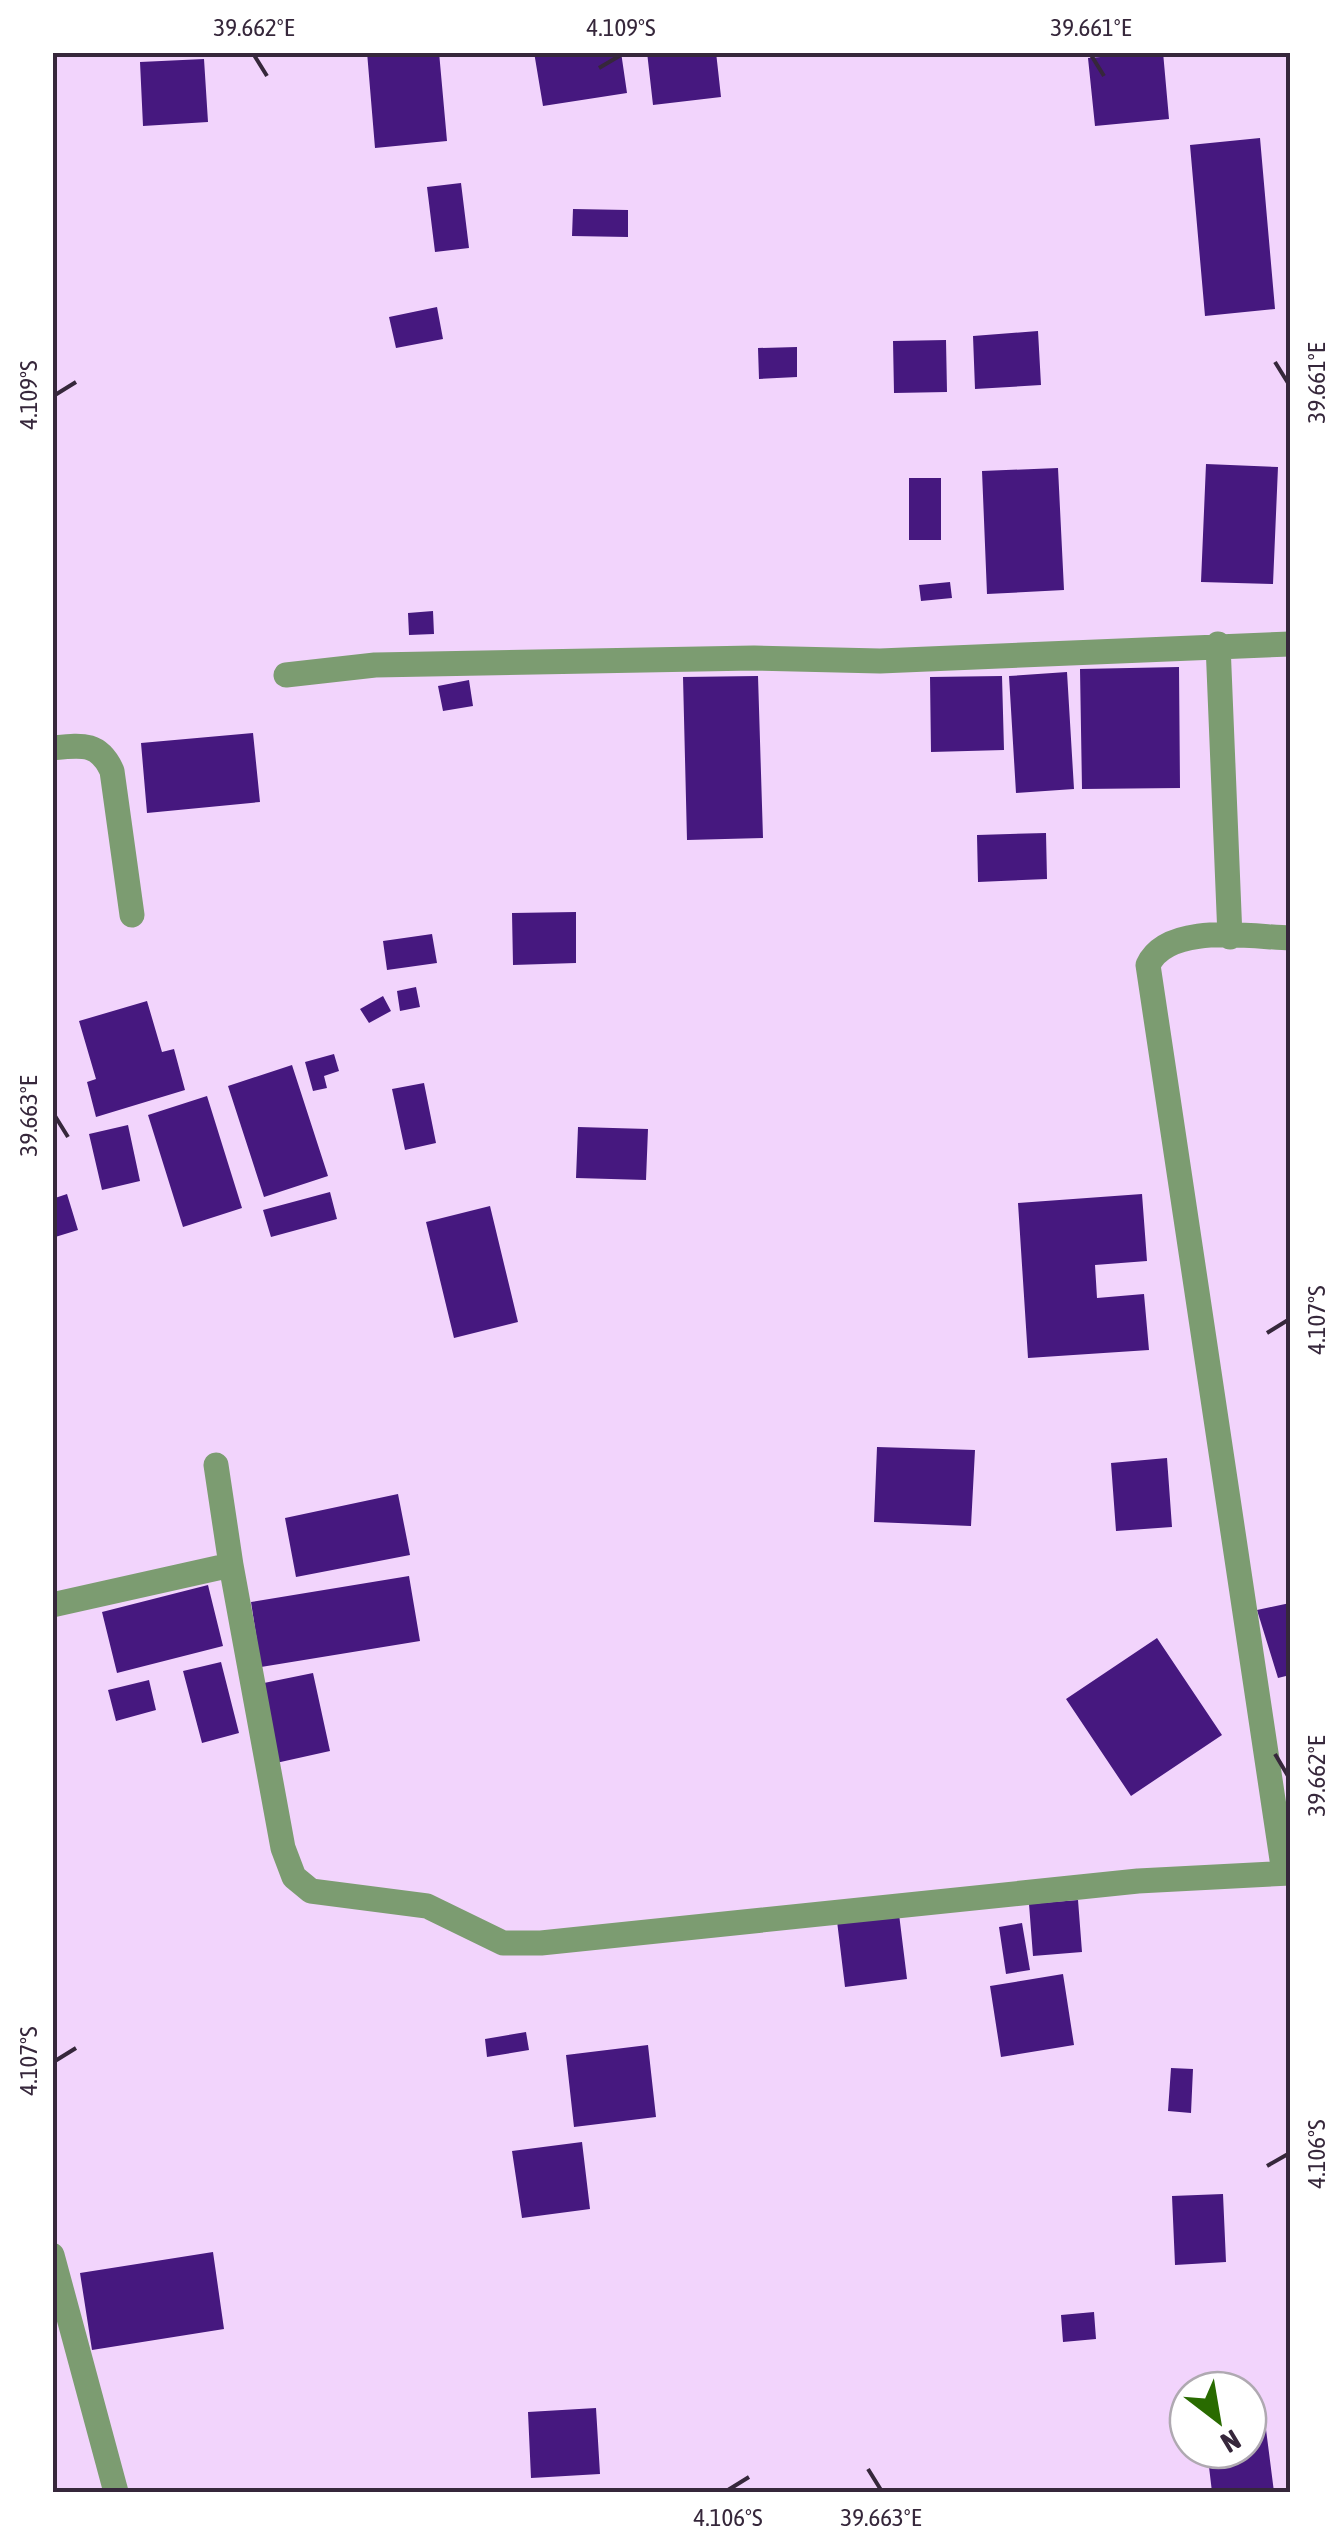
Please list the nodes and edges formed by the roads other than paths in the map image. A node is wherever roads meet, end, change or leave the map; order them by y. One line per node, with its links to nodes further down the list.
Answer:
1 (1218, 644): 2 (street); 3 (street); 6 (street)
2 (1290, 644)
3 (286, 676)
4 (52, 748): 5 (street)
5 (132, 915)
6 (1230, 937): 7 (street); 11 (street)
7 (1290, 938)
8 (216, 1465): 9 (street)
9 (232, 1566): 10 (street); 11 (street)
10 (52, 1604)
11 (1287, 1873)
12 (52, 2254): 13 (street)
13 (116, 2492)

